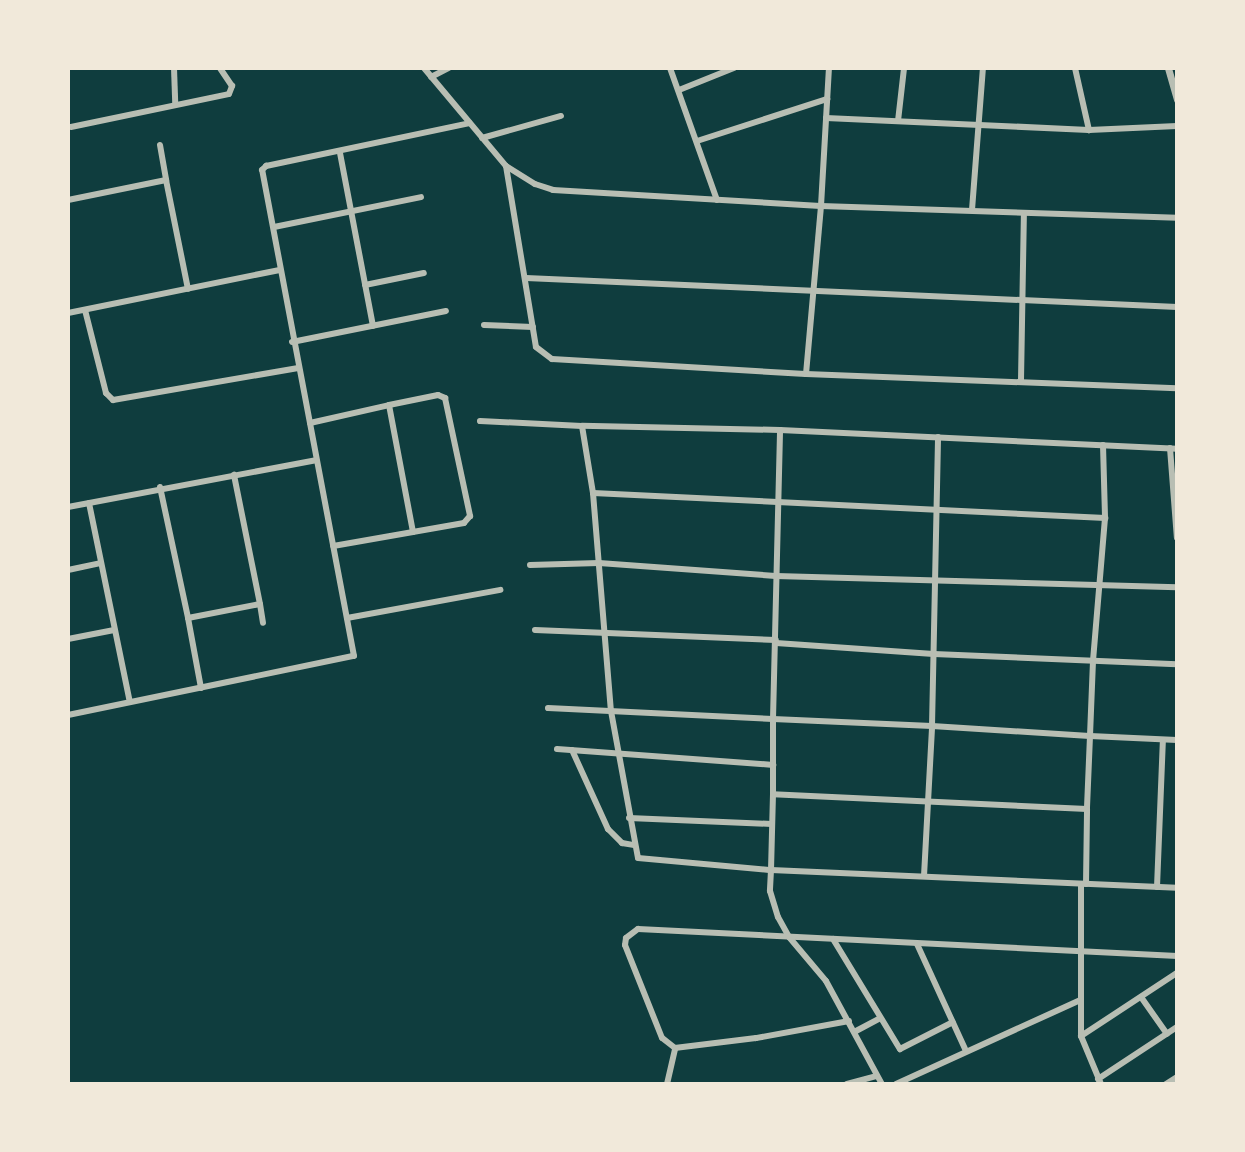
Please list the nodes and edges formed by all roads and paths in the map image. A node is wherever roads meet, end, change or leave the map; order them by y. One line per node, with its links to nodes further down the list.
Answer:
1 (174, 68): 17 (street)
2 (220, 68): 17 (street)
3 (424, 68): 12 (street)
4 (449, 68): 12 (street)
5 (670, 68): 14 (street)
6 (734, 68): 14 (street)
7 (829, 68): 15 (street)
8 (904, 68): 20 (street)
9 (983, 68): 22 (street)
10 (1075, 68): 25 (street)
11 (1168, 68): 13 (street)
12 (431, 77): 21 (street)
13 (1175, 80): 16 (street)
14 (679, 90): 27 (street)
15 (827, 99): 19 (street); 27 (street)
16 (1177, 100)
17 (175, 103): 24 (street)
18 (561, 116): 26 (street)
19 (826, 118): 20 (street); 35 (street)
20 (898, 121): 22 (street)
21 (470, 123): 26 (street); 29 (street)
22 (977, 125): 25 (street); 36 (street)
23 (1177, 126): 25 (street)
24 (71, 127)
25 (1089, 130)
26 (482, 138): 30 (street)
27 (697, 141): 34 (street)
28 (160, 145): 31 (street)
29 (340, 153): 37 (street); 40 (street)
30 (506, 166): 34 (street); 43 (street)
31 (166, 180): 33 (street); 45 (street)
32 (421, 197): 37 (street)
33 (68, 200)
34 (717, 200): 35 (street)
35 (821, 206): 36 (street); 46 (street)
36 (972, 210): 38 (street)
37 (352, 211): 40 (street); 44 (street)
38 (1024, 214): 39 (street); 47 (street)
39 (1177, 218)
40 (274, 227): 41 (street)
41 (280, 270): 45 (street); 55 (street)
42 (424, 273): 44 (street)
43 (526, 278): 46 (street); 54 (street)
44 (365, 285): 53 (street)
45 (188, 289): 49 (street)
46 (813, 290): 47 (street); 57 (street)
47 (1024, 301): 48 (street); 58 (street)
48 (1177, 307)
49 (85, 310): 51 (street); 56 (street)
50 (446, 311): 53 (street)
51 (68, 313)
52 (484, 325): 54 (street)
53 (373, 326): 55 (street)
54 (533, 327): 57 (street)
55 (292, 342): 56 (street)
56 (298, 368): 62 (street)
57 (806, 374): 58 (street)
58 (1021, 380): 59 (street)
59 (1177, 388)
60 (389, 405): 62 (street); 77 (street); 77 (street)
61 (480, 421): 63 (street)
62 (310, 423): 68 (street)
63 (582, 426): 64 (street); 71 (street)
64 (780, 430): 65 (street); 73 (street)
65 (938, 437): 66 (street); 75 (street)
66 (1103, 445): 67 (street); 76 (street)
67 (1173, 449): 78 (street)
68 (316, 460): 69 (street); 79 (street)
69 (234, 475): 70 (street); 89 (street)
70 (160, 487): 72 (street); 90 (street)
71 (593, 493): 73 (street); 81 (street)
72 (89, 503): 74 (street); 80 (street)
73 (778, 503): 75 (street); 84 (street)
74 (68, 507)
75 (936, 510): 76 (street); 85 (street)
76 (1105, 518): 86 (street)
77 (413, 532): 79 (street)
78 (1177, 538)
79 (333, 546): 91 (street)
80 (100, 563): 83 (street); 93 (street)
81 (599, 563): 82 (street); 84 (street); 95 (street)
82 (530, 565)
83 (68, 570)
84 (776, 576): 85 (street); 97 (street)
85 (933, 581): 86 (street); 98 (street)
86 (1098, 586): 87 (street); 99 (street)
87 (1177, 587)
88 (500, 590): 91 (street)
89 (260, 604): 90 (street); 92 (street)
90 (188, 618): 101 (street)
91 (347, 618): 101 (street)
92 (263, 623)
93 (114, 630): 96 (street); 102 (street)
94 (535, 630): 95 (street)
95 (605, 633): 97 (street); 104 (street)
96 (68, 639)
97 (776, 642): 98 (street); 106 (street)
98 (934, 654): 99 (street); 107 (street)
99 (1093, 661): 100 (street); 108 (street)
100 (1177, 664)
101 (201, 688): 102 (street)
102 (130, 702): 105 (street)
103 (548, 708): 104 (street)
104 (611, 711): 106 (street); 113 (street)
105 (68, 715)
106 (773, 719): 107 (street); 114 (street)
107 (932, 726): 108 (street); 116 (street)
108 (1090, 736): 109 (street); 117 (street)
109 (1163, 740): 110 (street); 124 (street)
110 (1177, 740)
111 (557, 749): 112 (street)
112 (572, 750): 113 (street); 120 (street)
113 (618, 754): 114 (street); 118 (street)
114 (773, 765): 115 (street)
115 (773, 794): 116 (street); 119 (street)
116 (929, 801): 117 (street); 122 (street)
117 (1087, 809): 123 (street)
118 (629, 818): 119 (street); 120 (street)
119 (772, 824): 121 (street)
120 (633, 845): 121 (street)
121 (771, 870): 122 (street); 126 (street)
122 (924, 876): 123 (street)
123 (1083, 884): 124 (street); 129 (street)
124 (1157, 887): 125 (street)
125 (1177, 888)
126 (789, 937): 127 (street); 135 (street); 141 (street)
127 (833, 939): 128 (street); 134 (street)
128 (917, 944): 129 (street); 136 (street)
129 (1079, 953): 130 (street); 133 (street)
130 (1177, 956)
131 (1177, 973): 132 (street)
132 (1141, 997): 139 (street); 140 (street)
133 (1080, 1000): 140 (street); 142 (street)
134 (880, 1018): 136 (street); 138 (street)
135 (849, 1021): 138 (street); 141 (street)
136 (953, 1022): 142 (street)
137 (1177, 1027): 139 (street)
138 (856, 1031): 143 (street)
139 (1167, 1034): 145 (street)
140 (1081, 1036): 145 (street)
141 (675, 1048): 146 (street)
142 (966, 1051): 149 (street)
143 (877, 1076): 147 (street); 148 (street)
144 (1177, 1077): 150 (street)
145 (1100, 1082)
146 (667, 1084)
147 (847, 1084)
148 (882, 1084)
149 (896, 1084)
150 (1166, 1084)

